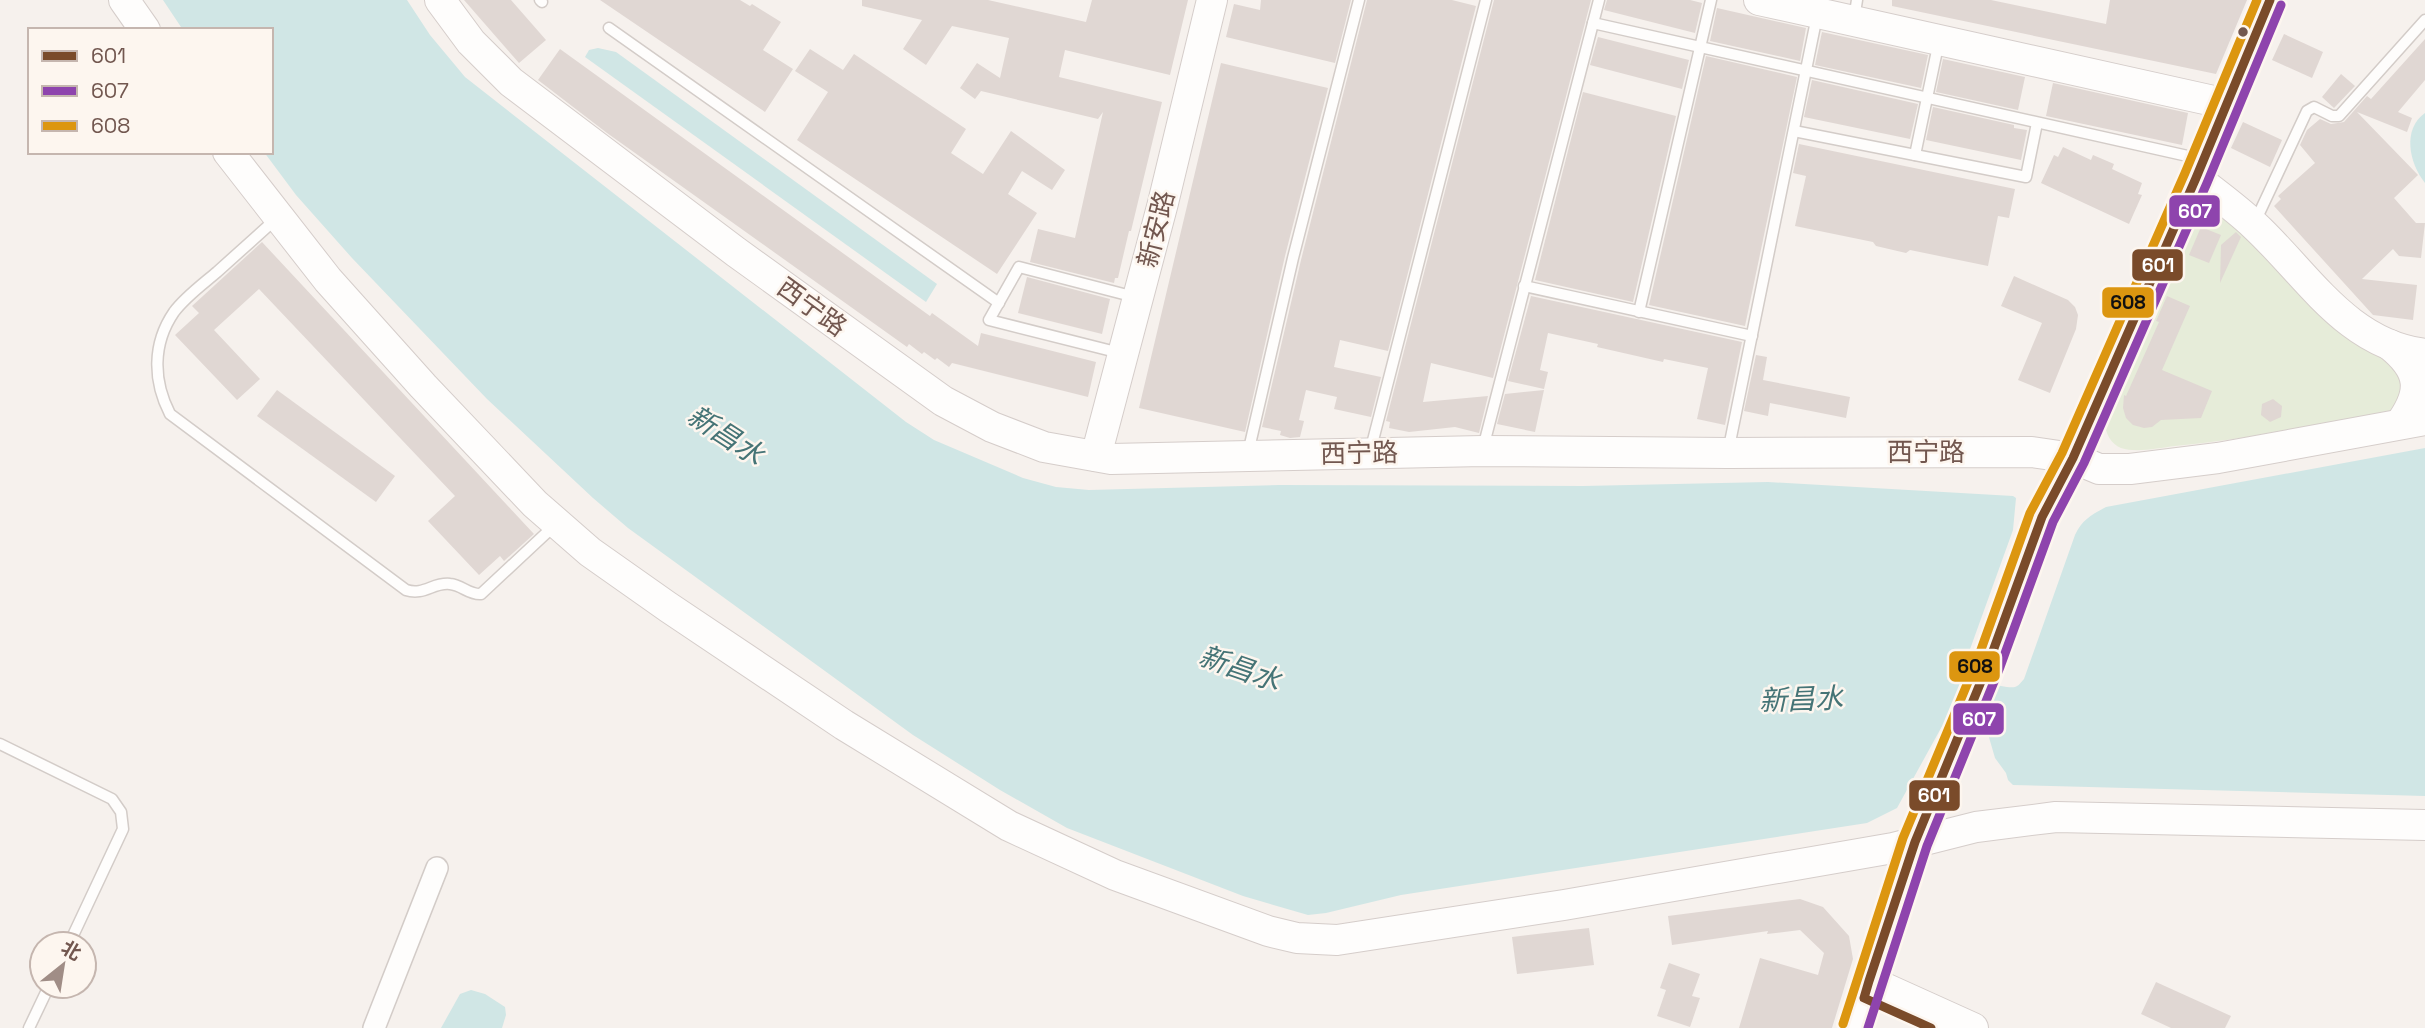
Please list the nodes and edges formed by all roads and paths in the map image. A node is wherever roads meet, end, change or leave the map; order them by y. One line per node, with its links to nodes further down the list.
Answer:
1 (124, 0): 14 (street)
2 (440, 0): 40 (street, 西宁路)
3 (1212, 0): 29 (street, 新安路)
4 (1359, 0): 41 (lane)
5 (1486, 0): 38 (lane)
6 (1599, 0): 13 (lane)
7 (1711, 0): 17 (lane)
8 (1759, 0): 11 (street)
9 (2270, 0): 20 (street)
10 (1855, 11): 11 (street); 16 (street)
11 (1818, 13): 18 (lane)
12 (2425, 20): 27 (lane)
13 (1593, 23): 17 (lane); 28 (lane)
14 (144, 28)
15 (609, 29): 30 (lane)
16 (1940, 40): 19 (lane); 20 (street)
17 (1700, 48): 18 (lane); 31 (lane)
18 (1806, 72): 19 (lane); 22 (lane)
19 (1927, 98): 21 (lane); 24 (lane)
20 (2227, 104): 25 (street)
21 (2037, 123): 24 (lane); 25 (lane)
22 (1794, 131): 24 (lane); 32 (lane)
23 (229, 154): 26 (street)
24 (1915, 155)
25 (2200, 169): 27 (street); 42 (street)
26 (277, 218): 43 (street); 43 (lane)
27 (2254, 225): 33 (street)
28 (1524, 286): 31 (lane); 37 (lane)
29 (1138, 297): 30 (lane); 35 (street, 新安路)
30 (999, 303): 35 (lane)
31 (1639, 312): 32 (lane)
32 (1752, 337): 39 (lane)
33 (2389, 345): 34 (street); 36 (street)
34 (2425, 352)
35 (1123, 354): 40 (street, 新安路)
36 (2418, 420): 42 (street, 西宁路)
37 (1483, 450): 38 (street, 西宁路); 39 (street, 西宁路)
38 (1370, 453): 41 (street, 西宁路)
39 (1728, 453): 42 (street, 西宁路)
40 (1096, 456): 41 (street, 西宁路)
41 (1248, 456)
42 (2073, 458): 46 (street)
43 (556, 524): 46 (street)
44 (0, 744): 48 (lane)
45 (2425, 825): 46 (street)
46 (1927, 839): 50 (street)
47 (437, 868): 52 (street)
48 (76, 930)
49 (42, 1000): 51 (lane)
50 (1876, 1001): 53 (street); 54 (street); 55 (street)
51 (29, 1028)
52 (374, 1028)
53 (1855, 1028)
54 (1931, 1028)
55 (1973, 1028)

